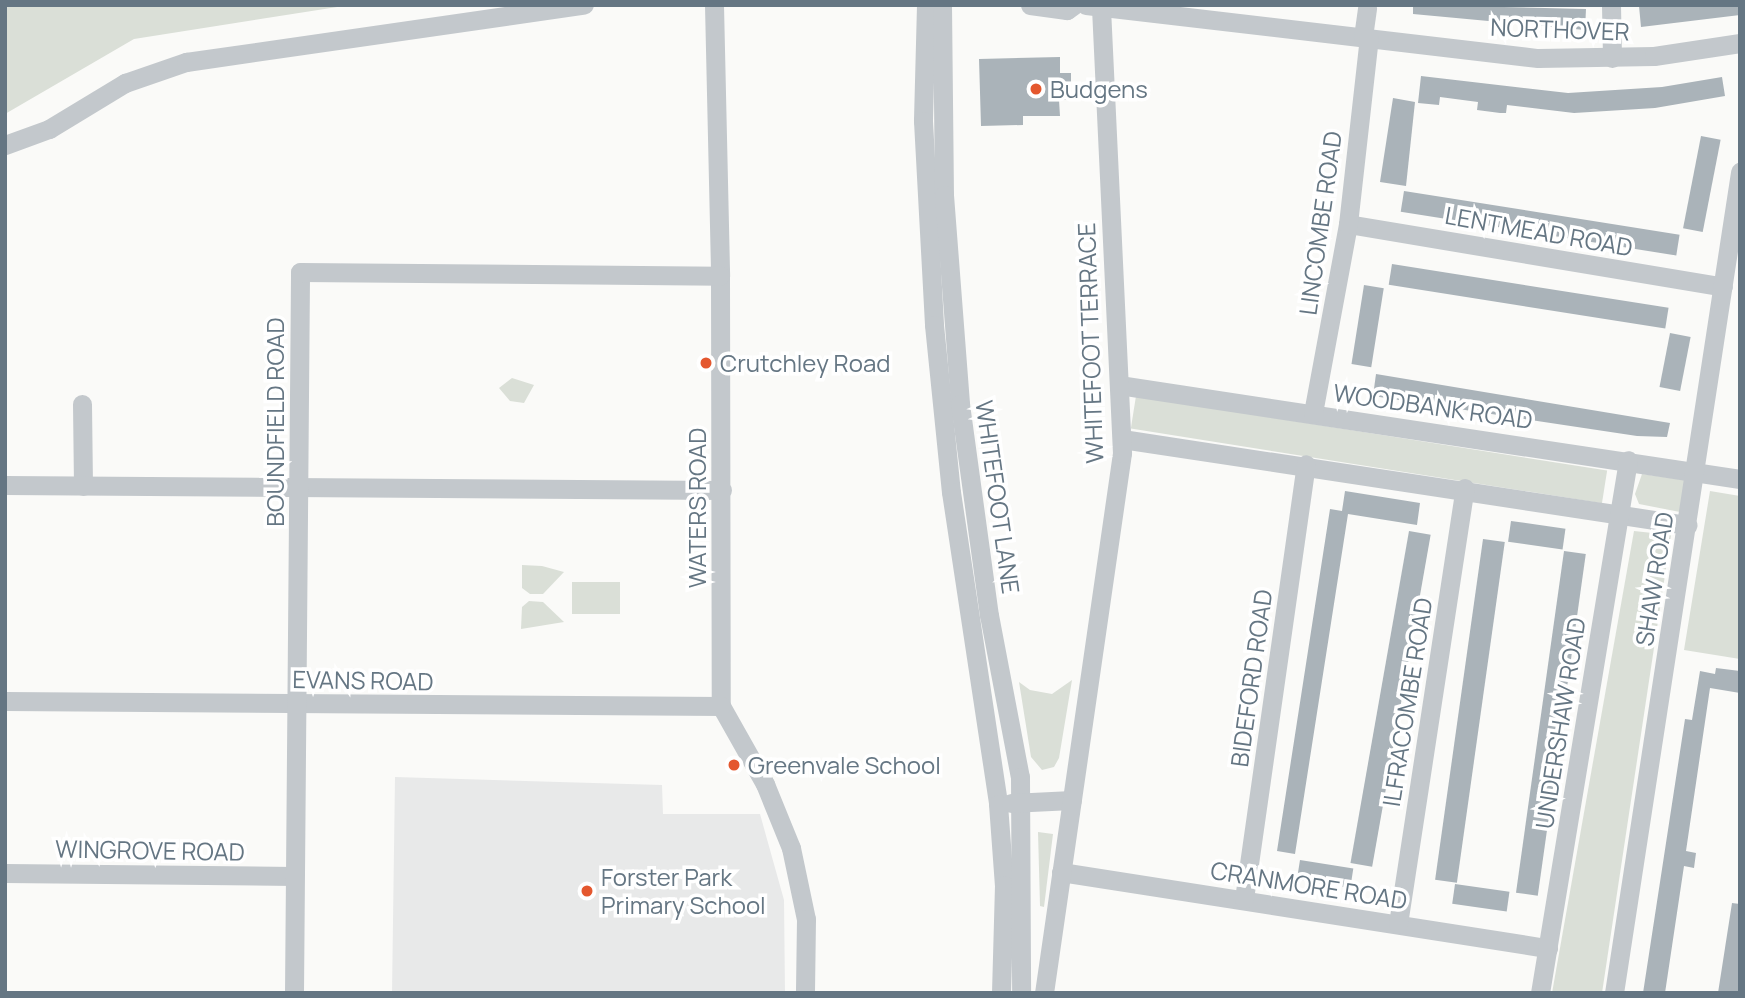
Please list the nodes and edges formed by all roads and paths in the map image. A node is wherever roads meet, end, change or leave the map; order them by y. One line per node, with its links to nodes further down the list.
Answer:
1 (584, 5): 13 (street)
2 (714, 5): 16 (street, WATERS ROAD)
3 (926, 5): 38 (street, WHITEFOOT LANE)
4 (942, 5): 37 (street, WHITEFOOT LANE)
5 (1030, 5): 6 (street)
6 (1074, 5)
7 (1611, 5): 12 (street)
8 (1096, 6): 10 (street, NORTHOVER); 18 (street, WHITEFOOT TERRACE)
9 (1367, 8): 10 (street, LINCOMBE ROAD)
10 (1366, 38): 12 (street, NORTHOVER); 15 (street, LINCOMBE ROAD)
11 (1740, 43): 12 (street, NORTHOVER)
12 (1612, 58)
13 (5, 145)
14 (1740, 172): 17 (street, SHAW ROAD)
15 (1348, 224): 17 (street, LENTMEAD ROAD); 20 (street, LINCOMBE ROAD)
16 (720, 276): 28 (street, BOUNDFIELD ROAD); 30 (street, WATERS ROAD)
17 (1723, 287): 24 (street, SHAW ROAD)
18 (1119, 385): 20 (street, WOODBANK ROAD); 21 (street, WHITEFOOT TERRACE)
19 (82, 404): 27 (street)
20 (1313, 413): 22 (street, WOODBANK ROAD)
21 (1122, 439): 23 (street); 36 (street, WHITEFOOT TERRACE)
22 (1628, 460): 24 (street, WOODBANK ROAD); 31 (street, UNDERSHAW ROAD)
23 (1307, 464): 29 (street); 42 (street, BIDEFORD ROAD)
24 (1696, 472): 25 (street, WOODBANK ROAD); 32 (street, SHAW ROAD)
25 (1740, 478)
26 (5, 485): 27 (street)
27 (83, 486): 28 (street)
28 (299, 488): 30 (street); 34 (street, BOUNDFIELD ROAD)
29 (1465, 488): 31 (street); 43 (street, ILFRACOMBE ROAD)
30 (722, 490): 35 (street, WATERS ROAD)
31 (1619, 514): 32 (street); 44 (street, UNDERSHAW ROAD)
32 (1687, 525): 51 (street, SHAW ROAD)
33 (5, 701): 34 (street, EVANS ROAD)
34 (297, 703): 35 (street, EVANS ROAD); 41 (street, BOUNDFIELD ROAD)
35 (721, 706): 46 (street, WATERS ROAD)
36 (1072, 800): 37 (street); 39 (street, WHITEFOOT TERRACE)
37 (1020, 802): 38 (street); 48 (street, WHITEFOOT LANE)
38 (998, 804): 47 (street, WHITEFOOT LANE)
39 (1061, 872): 42 (street, CRANMORE ROAD); 49 (street, WHITEFOOT TERRACE)
40 (5, 873): 41 (street, WINGROVE ROAD)
41 (295, 876): 45 (street, BOUNDFIELD ROAD)
42 (1244, 900): 43 (street, CRANMORE ROAD)
43 (1398, 924): 44 (street, CRANMORE ROAD)
44 (1548, 948): 50 (street, UNDERSHAW ROAD)
45 (294, 993)
46 (805, 993)
47 (1001, 993)
48 (1021, 993)
49 (1044, 993)
50 (1540, 993)
51 (1614, 993)

